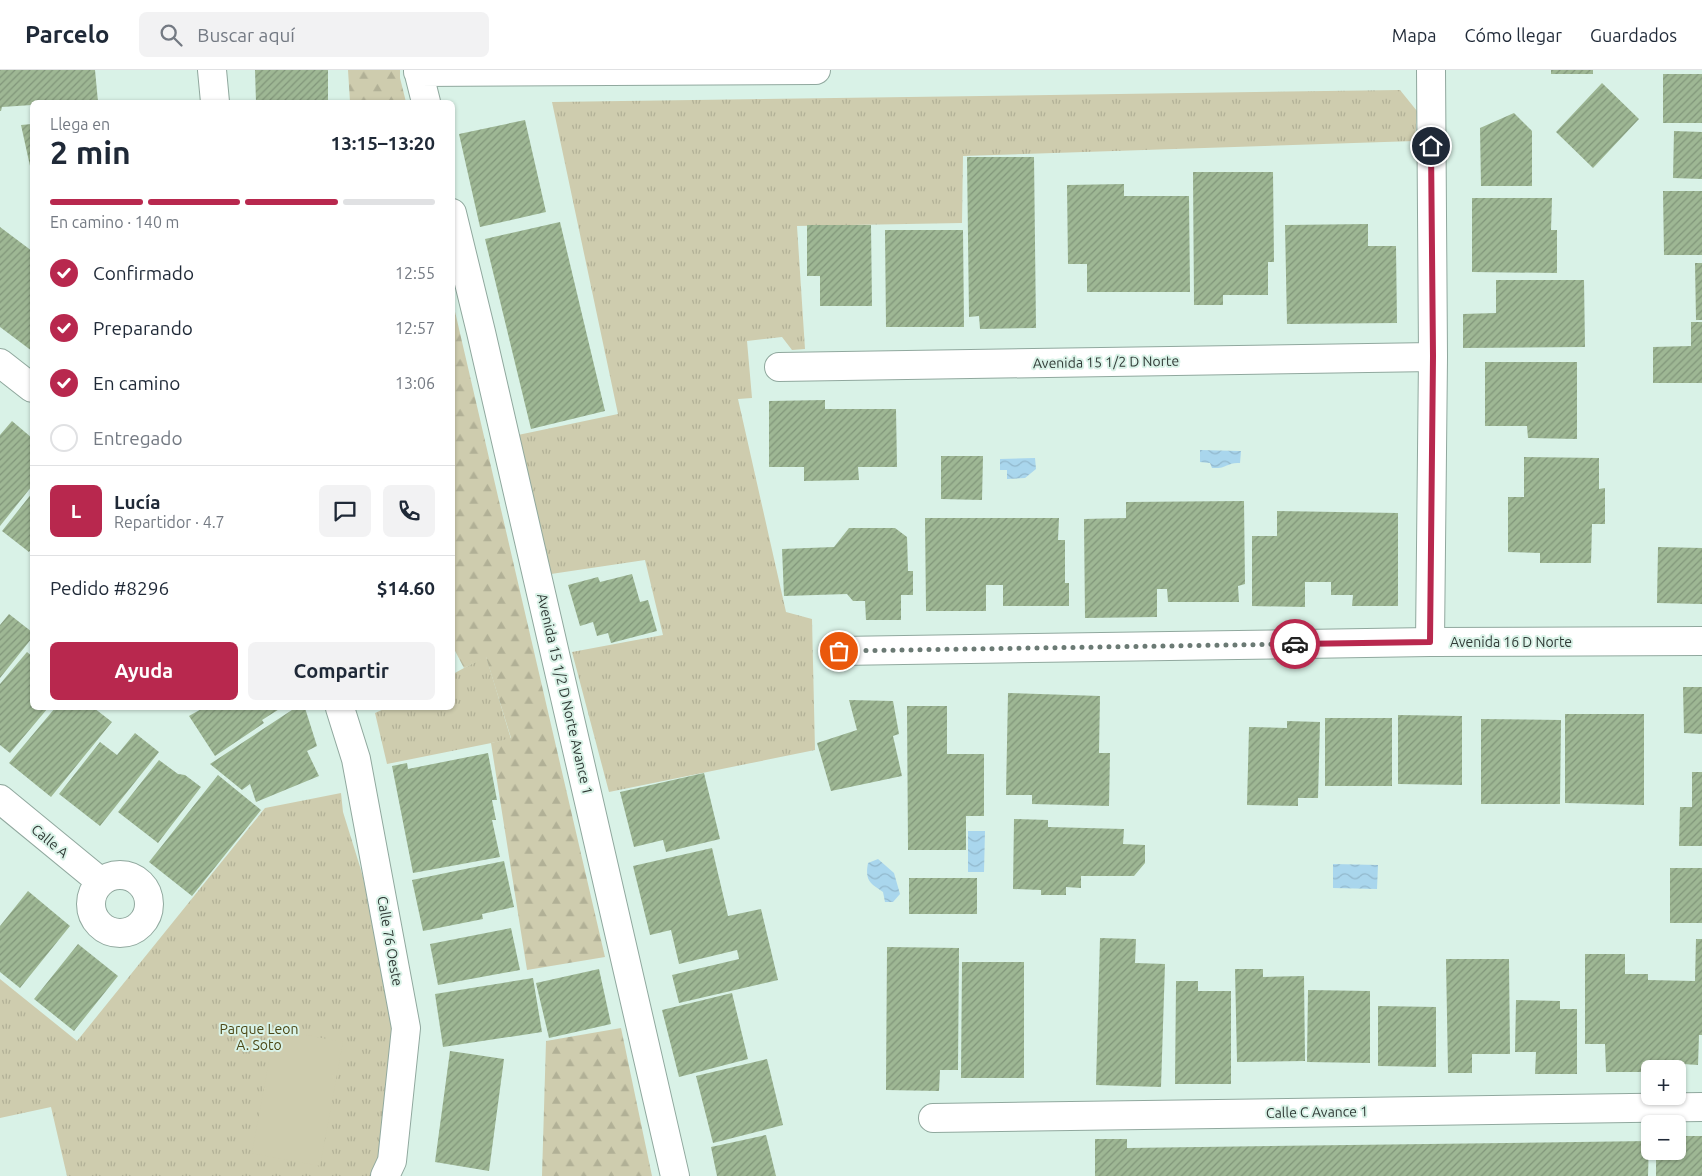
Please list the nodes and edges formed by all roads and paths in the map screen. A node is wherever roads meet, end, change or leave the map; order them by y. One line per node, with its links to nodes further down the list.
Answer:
1 (212, 70): 5 (street)
2 (816, 70): 4 (street)
3 (1431, 70): 8 (street)
4 (418, 71): 6 (street)
5 (215, 100)
6 (425, 100)
7 (455, 225): 21 (street, Avenida 15 1/2 D Norte Avance 1)
8 (1433, 356): 10 (street, Avenida 15 1/2 D Norte); 13 (street)
9 (0, 363): 11 (street)
10 (779, 367)
11 (30, 386)
12 (1702, 641): 13 (street, Avenida 16 D Norte)
13 (1430, 642): 14 (street, Avenida 16 D Norte)
14 (839, 651)
15 (341, 710): 20 (street, Calle 76 Oeste)
16 (0, 799): 17 (street, Calle A)
17 (100, 882)
18 (1702, 1107): 19 (street, Calle C Avance 1)
19 (933, 1118)
20 (385, 1176)
21 (676, 1176)

